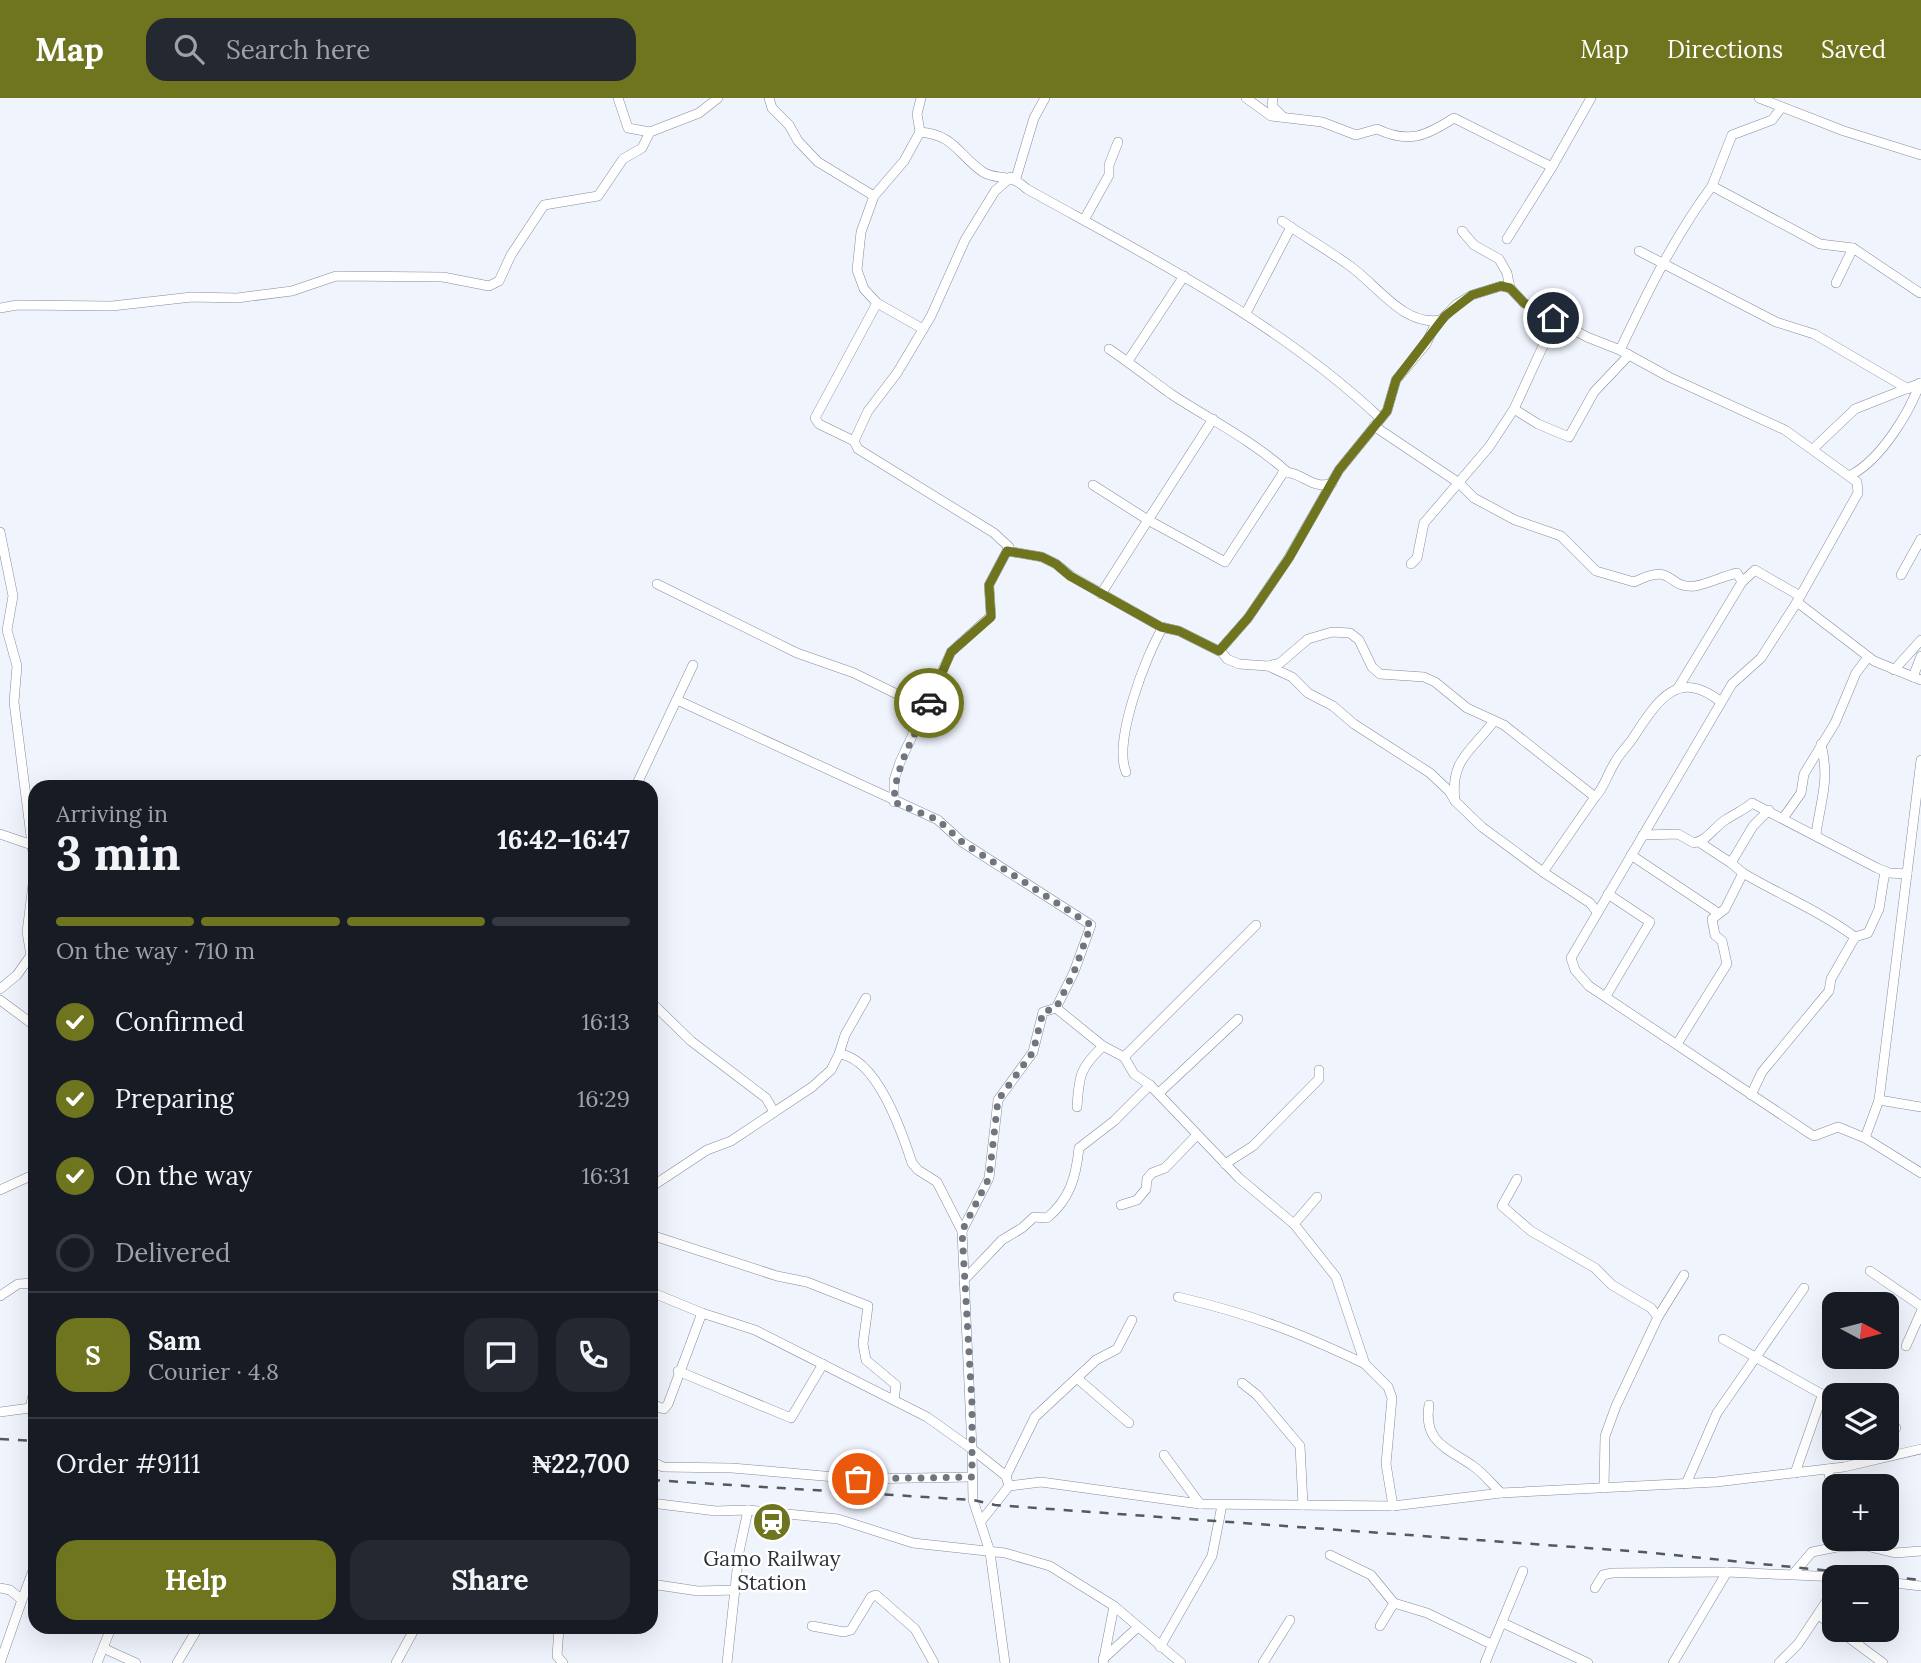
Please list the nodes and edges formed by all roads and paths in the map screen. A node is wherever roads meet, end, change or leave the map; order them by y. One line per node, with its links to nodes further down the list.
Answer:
1 (618, 98): 12 (street)
2 (718, 98): 12 (street)
3 (769, 98): 19 (street)
4 (920, 98): 13 (street)
5 (1045, 98): 17 (street)
6 (1246, 98): 11 (street)
7 (1273, 98): 11 (street)
8 (1591, 98): 16 (street)
9 (1759, 98): 10 (street)
10 (1782, 107): 15 (street); 18 (street)
11 (1285, 118): 16 (street)
12 (650, 132): 31 (street)
13 (920, 132): 17 (street); 19 (street)
14 (1118, 142): 20 (street)
15 (1921, 156)
16 (1552, 167): 22 (street)
17 (1013, 178): 20 (street); 35 (street)
18 (1712, 186): 23 (street); 25 (street)
19 (874, 196): 30 (street)
20 (1084, 220): 26 (street)
21 (1462, 230): 28 (street)
22 (1507, 239)
23 (1853, 248): 27 (street); 29 (street)
24 (1639, 251): 25 (street)
25 (1662, 264): 37 (street); 40 (street)
26 (1184, 276): 32 (street); 38 (street)
27 (1836, 283)
28 (1510, 288): 33 (street); 34 (street)
29 (1920, 293)
30 (877, 303): 35 (street); 44 (street)
31 (0, 307)
32 (1245, 313): 33 (street); 43 (street)
33 (1441, 320): 43 (street)
34 (1560, 322): 37 (street); 41 (street)
35 (923, 329): 44 (street)
36 (1109, 349): 38 (street)
37 (1625, 353): 41 (street); 45 (street)
38 (1128, 361): 42 (street)
39 (1921, 383): 40 (street); 47 (street)
40 (1908, 389): 45 (street)
41 (1514, 409): 49 (street)
42 (1213, 419): 46 (street); 51 (street)
43 (1377, 422): 48 (street); 49 (street)
44 (854, 441): 54 (street)
45 (1813, 449): 47 (street)
46 (1283, 472): 48 (street); 51 (street)
47 (1851, 475): 60 (street)
48 (1332, 483): 63 (street)
49 (1460, 483): 55 (street); 57 (street)
50 (1093, 485): 51 (street)
51 (1148, 520): 59 (street)
52 (0, 532): 82 (street)
53 (1921, 539): 56 (street)
54 (1007, 551): 59 (street); 73 (street)
55 (1411, 564)
56 (1901, 575)
57 (1742, 582): 60 (street); 70 (street)
58 (657, 584): 73 (street)
59 (1101, 594): 61 (street)
60 (1798, 599): 65 (street); 72 (street)
61 (1163, 627): 63 (street); 77 (street)
62 (1921, 640): 68 (street)
63 (1220, 650): 67 (street)
64 (1921, 656): 69 (street)
65 (1868, 657): 68 (street); 75 (street)
66 (693, 665): 71 (street)
67 (1268, 666): 74 (street); 80 (street)
68 (1894, 670): 69 (street)
69 (1917, 678)
70 (1678, 688): 72 (street); 79 (street)
71 (677, 700): 78 (street); 81 (street)
72 (1721, 702): 87 (street)
73 (927, 709): 81 (street)
74 (1494, 721): 79 (street); 80 (street)
75 (1821, 744): 84 (street); 86 (street)
76 (1921, 760): 95 (street)
77 (1126, 772)
78 (639, 780)
79 (1595, 797): 93 (street)
80 (1455, 801): 93 (street)
81 (894, 802): 108 (street)
82 (28, 810)
83 (1769, 810): 84 (street); 88 (street); 91 (street)
84 (1784, 817): 86 (street)
85 (0, 834): 89 (street)
86 (1816, 834): 92 (street)
87 (1643, 835): 88 (street); 90 (street)
88 (1699, 842): 91 (street)
89 (28, 849)
90 (1631, 855): 96 (street); 98 (street)
91 (1731, 863): 94 (street)
92 (1885, 871): 95 (street); 101 (street)
93 (1543, 872): 97 (street)
94 (1744, 873): 98 (street); 101 (street)
95 (1907, 874): 122 (street)
96 (1608, 894): 97 (street); 105 (street)
97 (1597, 912): 105 (street)
98 (1718, 913): 114 (street)
99 (28, 925): 102 (street)
100 (1256, 925): 117 (street)
101 (1855, 937): 121 (street)
102 (28, 945)
103 (28, 959): 104 (street)
104 (0, 989)
105 (1605, 996): 114 (street)
106 (866, 998): 116 (street)
107 (0, 1000): 109 (street)
108 (1056, 1008): 115 (street); 137 (street)
109 (12, 1009): 111 (street); 113 (street)
110 (658, 1009): 125 (street)
111 (0, 1015)
112 (1238, 1019): 120 (street)
113 (28, 1021)
114 (1677, 1044): 121 (street)
115 (1103, 1046): 117 (street); 123 (street)
116 (839, 1054): 125 (street); 137 (street)
117 (1124, 1057): 119 (street)
118 (1319, 1070): 128 (street)
119 (1150, 1085): 120 (street); 141 (street)
120 (1159, 1093): 126 (street)
121 (1751, 1095): 127 (street)
122 (1879, 1100): 124 (street); 127 (street)
123 (1077, 1107)
124 (1921, 1107)
125 (774, 1112): 132 (street)
126 (1197, 1135): 128 (street); 135 (street)
127 (1865, 1138): 129 (street)
128 (1225, 1164): 136 (street)
129 (1921, 1173)
130 (28, 1177): 133 (street)
131 (1517, 1179): 150 (street)
132 (658, 1182)
133 (0, 1190)
134 (1317, 1197): 136 (street)
135 (1121, 1205)
136 (1294, 1224): 156 (street)
137 (962, 1231): 141 (street)
138 (658, 1237): 161 (street)
139 (1870, 1271): 147 (street)
140 (1684, 1275): 150 (street)
141 (964, 1280): 167 (street)
142 (28, 1283): 145 (street)
143 (1804, 1288): 154 (street)
144 (658, 1295): 149 (street)
145 (0, 1296)
146 (1178, 1297): 156 (street)
147 (1921, 1306)
148 (1921, 1312): 153 (street)
149 (702, 1313): 155 (street); 157 (street)
150 (1658, 1317): 177 (street)
151 (1132, 1320): 158 (street)
152 (1723, 1339): 154 (street)
153 (1906, 1346)
154 (1755, 1358): 160 (street); 176 (street)
155 (823, 1364): 157 (street); 161 (street)
156 (1365, 1364): 183 (street)
157 (678, 1371): 163 (street)
158 (1078, 1379): 166 (street); 175 (street)
159 (1242, 1383): 182 (street)
160 (1822, 1396): 172 (street)
161 (894, 1400): 167 (street)
162 (1429, 1405): 178 (street)
163 (658, 1407)
164 (28, 1408): 165 (street)
165 (0, 1412)
166 (1129, 1423)
167 (972, 1449): 174 (street); 175 (street)
168 (1921, 1449): 171 (street)
169 (1164, 1455): 180 (street)
170 (658, 1464): 174 (street)
171 (1828, 1469): 172 (street); 173 (street)
172 (1795, 1473): 176 (street)
173 (1829, 1474)
174 (972, 1477): 185 (street)
175 (1007, 1481): 180 (street); 185 (street)
176 (1686, 1484): 177 (street)
177 (1604, 1489): 178 (street)
178 (1501, 1493): 183 (street)
179 (658, 1504): 184 (street)
180 (1200, 1504): 181 (street)
181 (1222, 1505): 182 (street); 219 (street)
182 (1303, 1505): 183 (street)
183 (1393, 1506)
184 (748, 1510): 189 (street); 201 (street)
185 (982, 1520): 189 (street)
186 (1822, 1549): 193 (street)
187 (1887, 1551): 188 (street)
188 (1921, 1551)
189 (990, 1552): 204 (street); 230 (street)
190 (1330, 1555): 203 (street)
191 (1523, 1571): 209 (street)
192 (1727, 1572): 193 (street); 200 (street); 235 (street)
193 (1793, 1574): 194 (street)
194 (1822, 1576)
195 (1899, 1583): 198 (street)
196 (28, 1584): 202 (street)
197 (658, 1585): 201 (street)
198 (1921, 1586)
199 (0, 1588): 202 (street)
200 (1595, 1588)
201 (736, 1590): 228 (street)
202 (22, 1600): 222 (street)
203 (1394, 1602): 211 (street); 218 (street)
204 (1114, 1606): 212 (street); 221 (street)
205 (1822, 1610): 206 (street)
206 (1819, 1615): 207 (street); 236 (street)
207 (1822, 1617)
208 (1290, 1620): 232 (street)
209 (1503, 1623): 218 (street); 234 (street)
210 (812, 1626): 229 (street)
211 (1380, 1626)
212 (1138, 1627): 219 (street); 221 (street)
213 (109, 1634): 220 (street)
214 (194, 1634): 225 (street)
215 (412, 1634): 226 (street)
216 (558, 1634): 227 (street)
217 (1858, 1642): 237 (street)
218 (1491, 1644): 233 (street)
219 (1160, 1647): 231 (street)
220 (103, 1648): 223 (street); 224 (street)
221 (1103, 1661)
222 (0, 1662)
223 (97, 1663)
224 (135, 1663)
225 (177, 1663)
226 (396, 1663)
227 (563, 1663)
228 (727, 1663)
229 (934, 1663)
230 (1005, 1663)
231 (1181, 1663)
232 (1263, 1663)
233 (1485, 1663)
234 (1588, 1663)
235 (1673, 1663)
236 (1779, 1663)
237 (1883, 1663)

